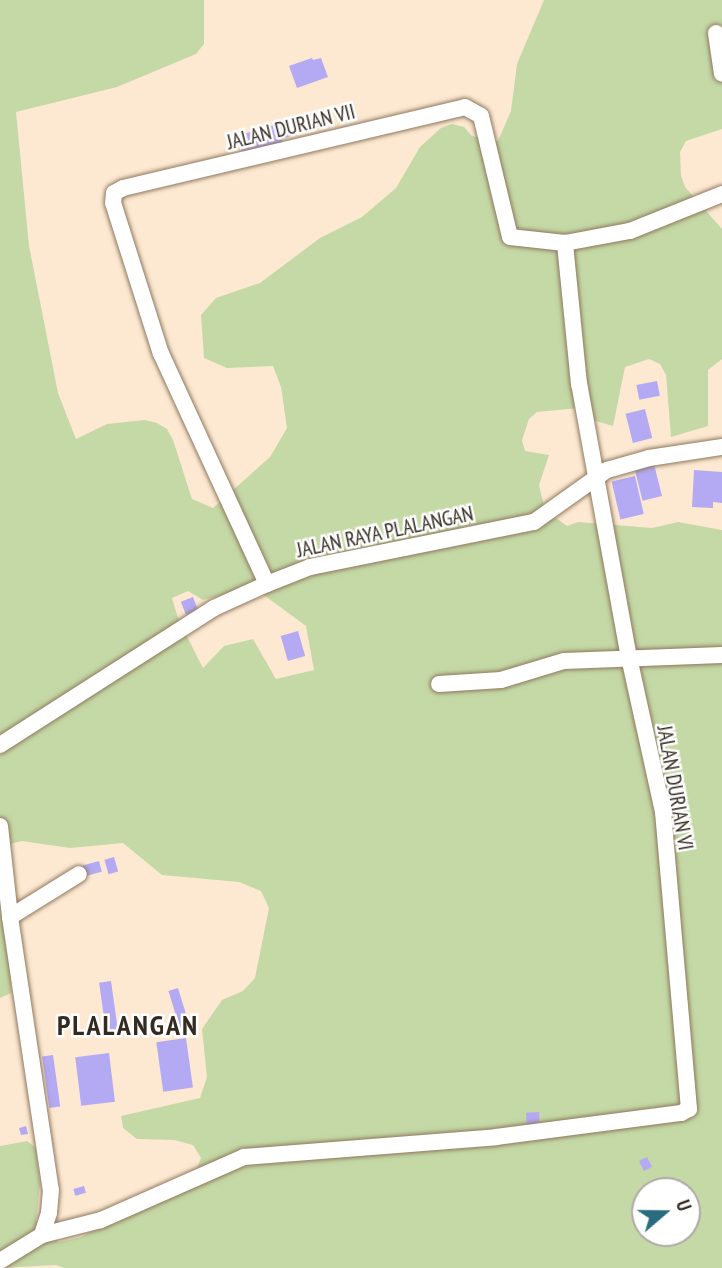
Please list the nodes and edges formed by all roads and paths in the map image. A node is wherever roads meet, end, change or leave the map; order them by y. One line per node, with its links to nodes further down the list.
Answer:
1 (716, 33): 2 (street)
2 (722, 74)
3 (722, 194): 4 (street)
4 (565, 243): 6 (street); 7 (street, JALAN DURIAN VII)
5 (722, 447): 6 (street, JALAN RAYA PLALANGAN)
6 (596, 477): 7 (street, JALAN RAYA PLALANGAN); 9 (street, JALAN DURIAN VI)
7 (267, 584): 11 (street, JALAN RAYA PLALANGAN)
8 (722, 655): 9 (street)
9 (629, 658): 10 (street); 15 (street, JALAN DURIAN VI)
10 (439, 684)
11 (0, 745)
12 (0, 825): 14 (street)
13 (79, 874): 14 (street)
14 (10, 917): 15 (street)
15 (42, 1235): 16 (street)
16 (0, 1261)

